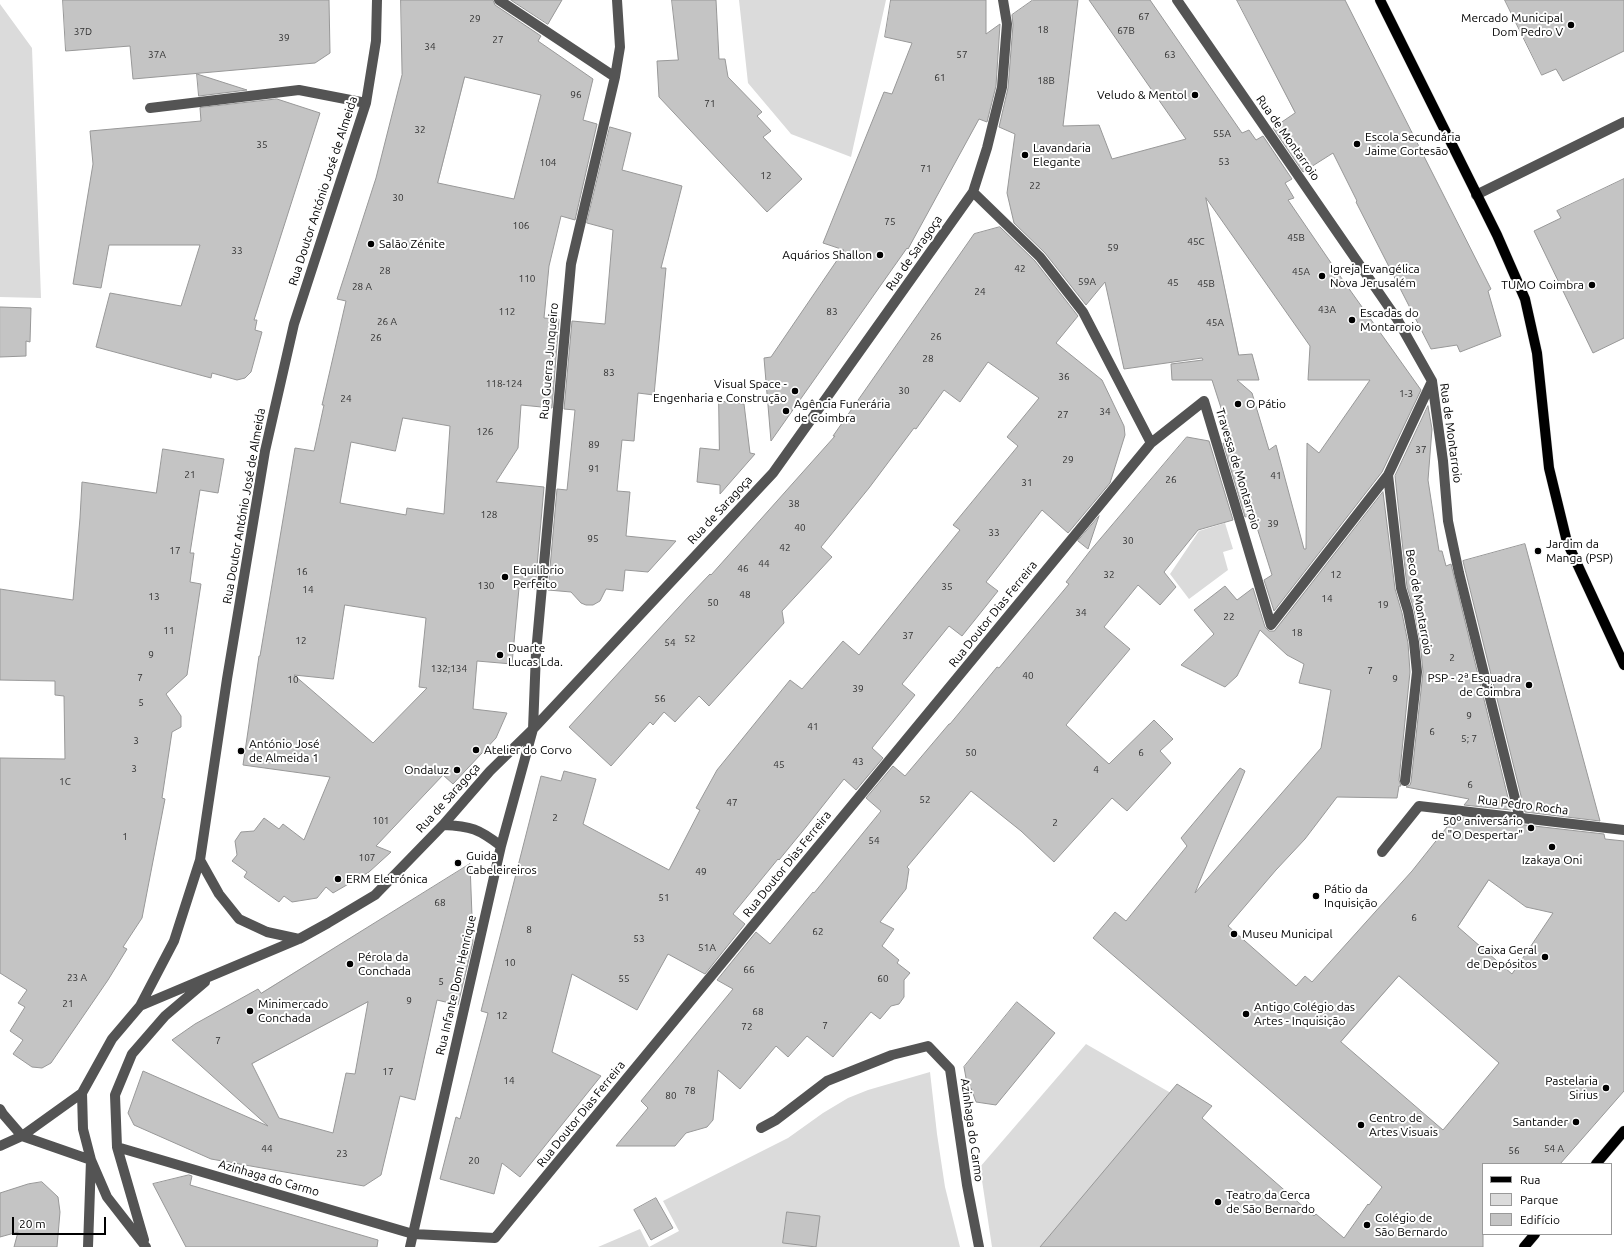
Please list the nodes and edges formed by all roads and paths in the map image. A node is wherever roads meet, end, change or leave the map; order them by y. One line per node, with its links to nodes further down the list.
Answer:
1 (377, 0): 8 (street, Rua Doutor António José de Almeida)
2 (499, 0): 7 (street)
3 (617, 0): 7 (street, Rua Guerra Junqueiro)
4 (1002, 0): 11 (street, Rua de Saragoça)
5 (1177, 0): 13 (street, Rua de Montarroio)
6 (1380, 0): 12 (main road)
7 (615, 77): 17 (street, Rua Guerra Junqueiro)
8 (366, 103): 9 (street); 24 (street, Rua Doutor António José de Almeida)
9 (150, 108)
10 (1624, 122): 12 (street)
11 (973, 192): 14 (street); 17 (street, Rua de Saragoça)
12 (1476, 195): 16 (main road)
13 (1432, 382): 15 (street, Travessa de Montarroio); 19 (street, Rua de Montarroio)
14 (1151, 443): 15 (street, Travessa de Montarroio); 37 (street, Rua Doutor Dias Ferreira)
15 (1388, 475): 18 (street, Beco de Montarroio)
16 (1624, 665)
17 (533, 729): 20 (street, Rua de Saragoça); 22 (street, Rua Infante Dom Henrique)
18 (1405, 781)
19 (1520, 818): 21 (street, Rua Pedro Rocha); 23 (street, Rua Pedro Rocha)
20 (443, 825): 22 (street); 25 (street, Rua de Saragoça)
21 (1624, 830)
22 (501, 846): 37 (street, Rua Infante Dom Henrique)
23 (1382, 852)
24 (200, 860): 25 (street); 27 (street, Rua Doutor António José de Almeida)
25 (299, 939): 26 (street, Rua de Saragoça)
26 (211, 976): 27 (street, Rua de Saragoça); 34 (street)
27 (140, 1006): 28 (street)
28 (82, 1093): 32 (street); 35 (street)
29 (1, 1112): 32 (street)
30 (761, 1128): 42 (street, Azinhaga do Carmo)
31 (1624, 1131): 36 (main road)
32 (22, 1136): 33 (street); 35 (street)
33 (0, 1146)
34 (117, 1147): 37 (street, Azinhaga do Carmo); 39 (street)
35 (91, 1160): 39 (street); 40 (street)
36 (1597, 1163)
37 (413, 1234): 41 (street, Rua Infante Dom Henrique)
38 (1535, 1235): 43 (main road)
39 (146, 1246)
40 (88, 1247)
41 (410, 1247)
42 (979, 1247)
43 (1524, 1247)

